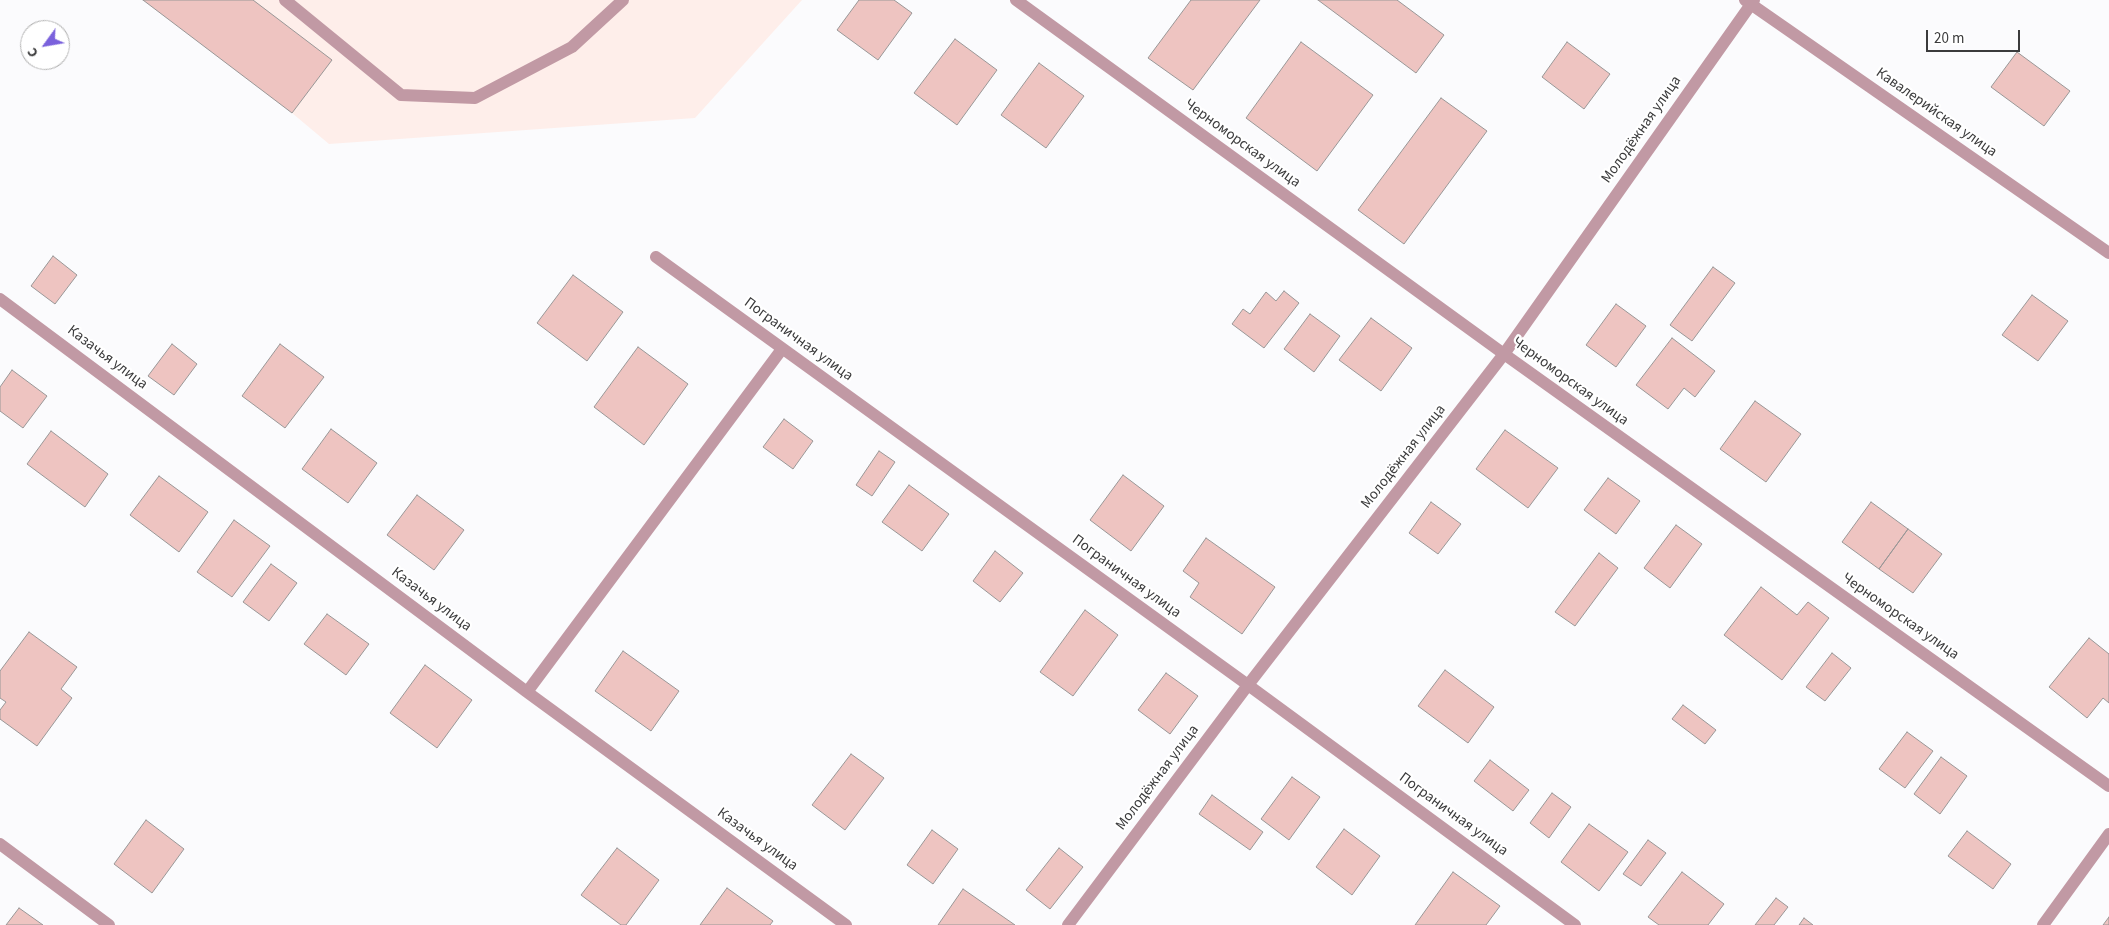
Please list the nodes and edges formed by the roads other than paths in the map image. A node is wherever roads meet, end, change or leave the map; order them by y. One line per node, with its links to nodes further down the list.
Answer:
1 (285, 0): 2 (street)
2 (623, 0)
3 (1016, 0): 9 (street, Черноморская улица)
4 (1750, 2): 5 (street, Кавалерийская улица); 9 (street, Молодёжная улица)
5 (2109, 253)
6 (656, 257): 8 (street, Пограничная улица)
7 (0, 299): 11 (street, Казачья улица)
8 (782, 348): 10 (street, Пограничная улица); 11 (street)
9 (1504, 354): 10 (street, Молодёжная улица); 12 (street, Черноморская улица)
10 (1248, 685): 17 (street, Молодёжная улица); 18 (street, Пограничная улица)
11 (527, 692): 16 (street, Казачья улица)
12 (2109, 786)
13 (2109, 834): 19 (street)
14 (0, 844): 15 (street)
15 (109, 925)
16 (846, 925)
17 (1068, 925)
18 (1575, 925)
19 (2043, 925)

